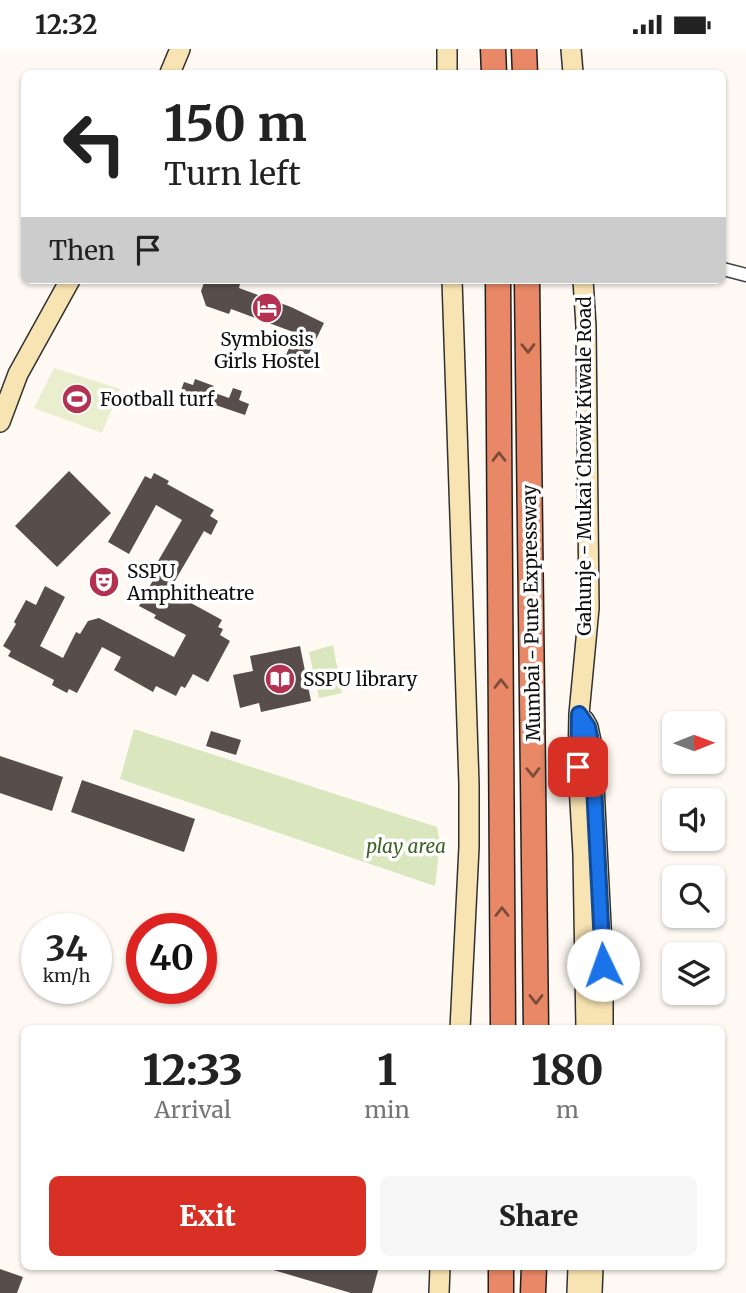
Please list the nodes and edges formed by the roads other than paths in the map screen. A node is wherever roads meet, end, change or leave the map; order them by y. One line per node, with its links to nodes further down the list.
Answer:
1 (180, 49): 6 (street)
2 (447, 49): 7 (street)
3 (493, 49): 8 (highway)
4 (524, 49): 9 (highway)
5 (572, 49): 10 (street)
6 (171, 70)
7 (447, 70)
8 (494, 70)
9 (524, 70)
10 (573, 70)
11 (726, 270): 12 (street)
12 (746, 275)
13 (68, 284): 18 (street)
14 (452, 284): 20 (street)
15 (498, 284): 21 (highway, Mumbai - Pune Expressway, one-way to 15)
16 (527, 284): 22 (highway, Mumbai - Pune Expressway, one-way to 22)
17 (583, 284): 19 (street, Gahunje - Mukai Chowk Kiwale Road)
18 (0, 422)
19 (579, 714): 23 (street, Gahunje - Mukai Chowk Kiwale Road); 24 (street)
20 (460, 1025)
21 (503, 1025)
22 (536, 1025)
23 (586, 1025)
24 (603, 1025)
25 (440, 1270): 30 (street)
26 (501, 1270): 31 (highway)
27 (534, 1270): 32 (highway)
28 (578, 1270): 33 (street)
29 (593, 1270): 34 (street)
30 (439, 1293)
31 (500, 1293)
32 (533, 1293)
33 (577, 1293)
34 (592, 1293)

